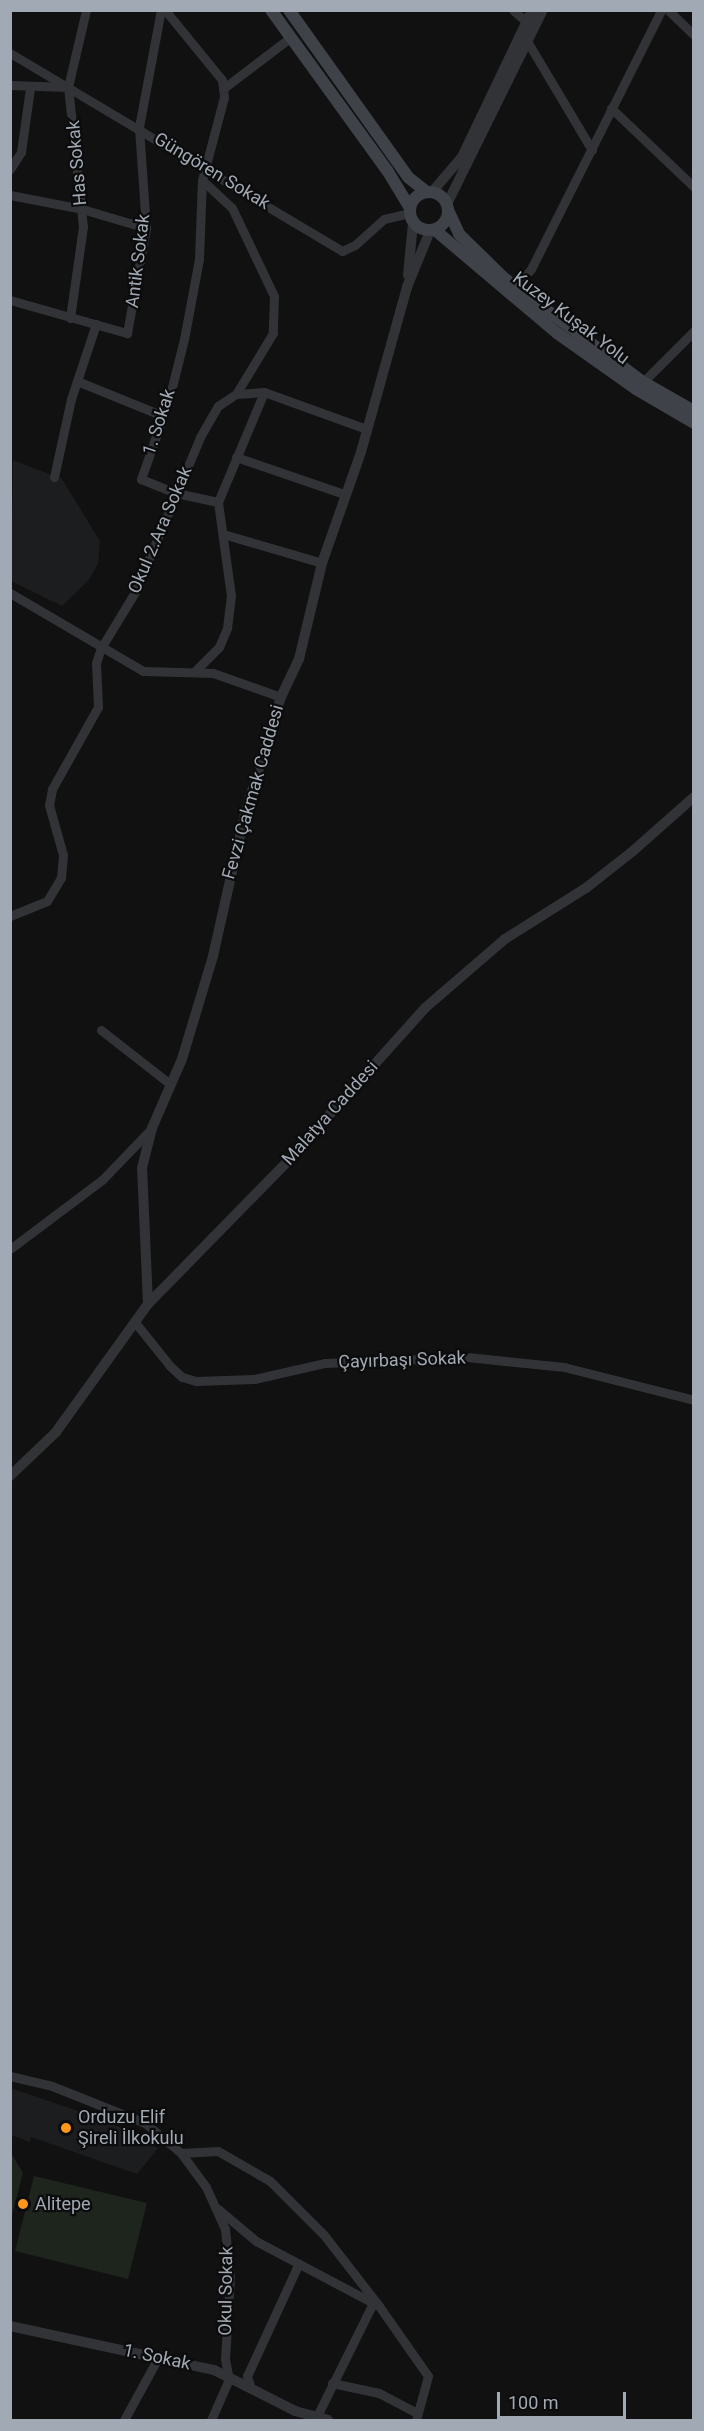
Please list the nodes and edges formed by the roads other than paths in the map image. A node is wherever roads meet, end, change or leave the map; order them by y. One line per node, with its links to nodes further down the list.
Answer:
1 (86, 10): 16 (street, Has Sokak)
2 (163, 10): 18 (street); 20 (street, Antik Sokak)
3 (271, 10): 12 (main road)
4 (289, 10): 26 (main road)
5 (513, 10): 10 (street)
6 (532, 10): 10 (street)
7 (543, 10): 13 (street)
8 (661, 10): 19 (street)
9 (668, 10): 11 (street)
10 (527, 22): 26 (street)
11 (693, 35)
12 (291, 37): 18 (street); 30 (main road)
13 (527, 41): 21 (street); 28 (street)
14 (10, 53): 16 (street, Güngören Sokak)
15 (10, 85): 17 (street)
16 (68, 87): 17 (street); 20 (street, Güngören Sokak); 29 (street, Has Sokak)
17 (30, 88): 23 (street)
18 (224, 88): 22 (street, 1. Sokak)
19 (611, 108): 21 (street); 25 (street)
20 (139, 127): 22 (street, Güngören Sokak); 31 (street, Antik Sokak)
21 (592, 150): 34 (street)
22 (205, 167): 24 (street, 1. Sokak); 30 (street, Güngören Sokak)
23 (10, 169)
24 (202, 180): 42 (street, Okul 2.Ara Sokak); 44 (street, 1. Sokak)
25 (693, 187)
26 (430, 192): 28 (main road); 30 (main road)
27 (10, 195): 29 (street)
28 (447, 207): 32 (main road); 34 (main road, Kuzey Kuşak Yolu)
29 (82, 209): 31 (street); 36 (street, Has Sokak)
30 (411, 215): 32 (main road); 33 (street)
31 (146, 228): 37 (street, Antik Sokak)
32 (433, 230): 33 (street); 40 (main road, Kuzey Kuşak Yolu)
33 (407, 287): 46 (street, Fevzi Çakmak Caddesi)
34 (515, 288): 40 (main road, Kuzey Kuşak Yolu)
35 (10, 300): 36 (street)
36 (70, 318): 37 (street)
37 (96, 324): 39 (street)
38 (693, 331): 40 (street)
39 (77, 381): 44 (street); 48 (street)
40 (639, 385): 43 (main road, Kuzey Kuşak Yolu); 45 (main road, Kuzey Kuşak Yolu)
41 (264, 392): 42 (street); 46 (street); 47 (street)
42 (236, 394): 49 (street, Okul 2.Ara Sokak)
43 (693, 411)
44 (163, 416): 49 (street, 1. Sokak)
45 (693, 423)
46 (366, 429): 50 (street, Fevzi Çakmak Caddesi)
47 (236, 457): 50 (street); 51 (street)
48 (54, 477)
49 (176, 493): 51 (street); 55 (street, Okul 2.Ara Sokak)
50 (344, 494): 53 (street, Fevzi Çakmak Caddesi)
51 (218, 502): 52 (street)
52 (223, 534): 53 (street); 56 (street)
53 (322, 564): 57 (street, Fevzi Çakmak Caddesi)
54 (10, 593): 55 (street)
55 (101, 648): 56 (street); 59 (street, Okul 2.Ara Sokak)
56 (194, 672): 57 (street)
57 (281, 697): 61 (street, Fevzi Çakmak Caddesi)
58 (693, 797): 64 (street, Malatya Caddesi)
59 (10, 916)
60 (100, 1030): 61 (street)
61 (170, 1084): 62 (street, Fevzi Çakmak Caddesi)
62 (153, 1128): 63 (street); 64 (street, Fevzi Çakmak Caddesi)
63 (10, 1249)
64 (148, 1304): 65 (street, Malatya Caddesi)
65 (134, 1321): 66 (street, Çayırbaşı Sokak); 67 (street, Malatya Caddesi)
66 (693, 1400)
67 (10, 1476)
68 (10, 2076): 69 (street, Okul Sokak)
69 (181, 2153): 70 (street, Okul Sokak); 72 (street)
70 (217, 2207): 71 (street); 75 (street, Okul Sokak)
71 (298, 2265): 72 (street); 77 (street)
72 (376, 2305): 76 (street); 79 (street)
73 (10, 2326): 74 (street, 1. Sokak)
74 (158, 2358): 75 (street, 1. Sokak); 81 (street)
75 (229, 2379): 77 (street, 1. Sokak); 82 (street)
76 (332, 2383): 79 (street); 80 (street)
77 (251, 2389): 78 (street, 1. Sokak)
78 (295, 2411): 80 (street); 83 (street)
79 (416, 2417)
80 (316, 2418): 84 (street)
81 (124, 2421)
82 (211, 2421)
83 (304, 2421)
84 (328, 2421)

